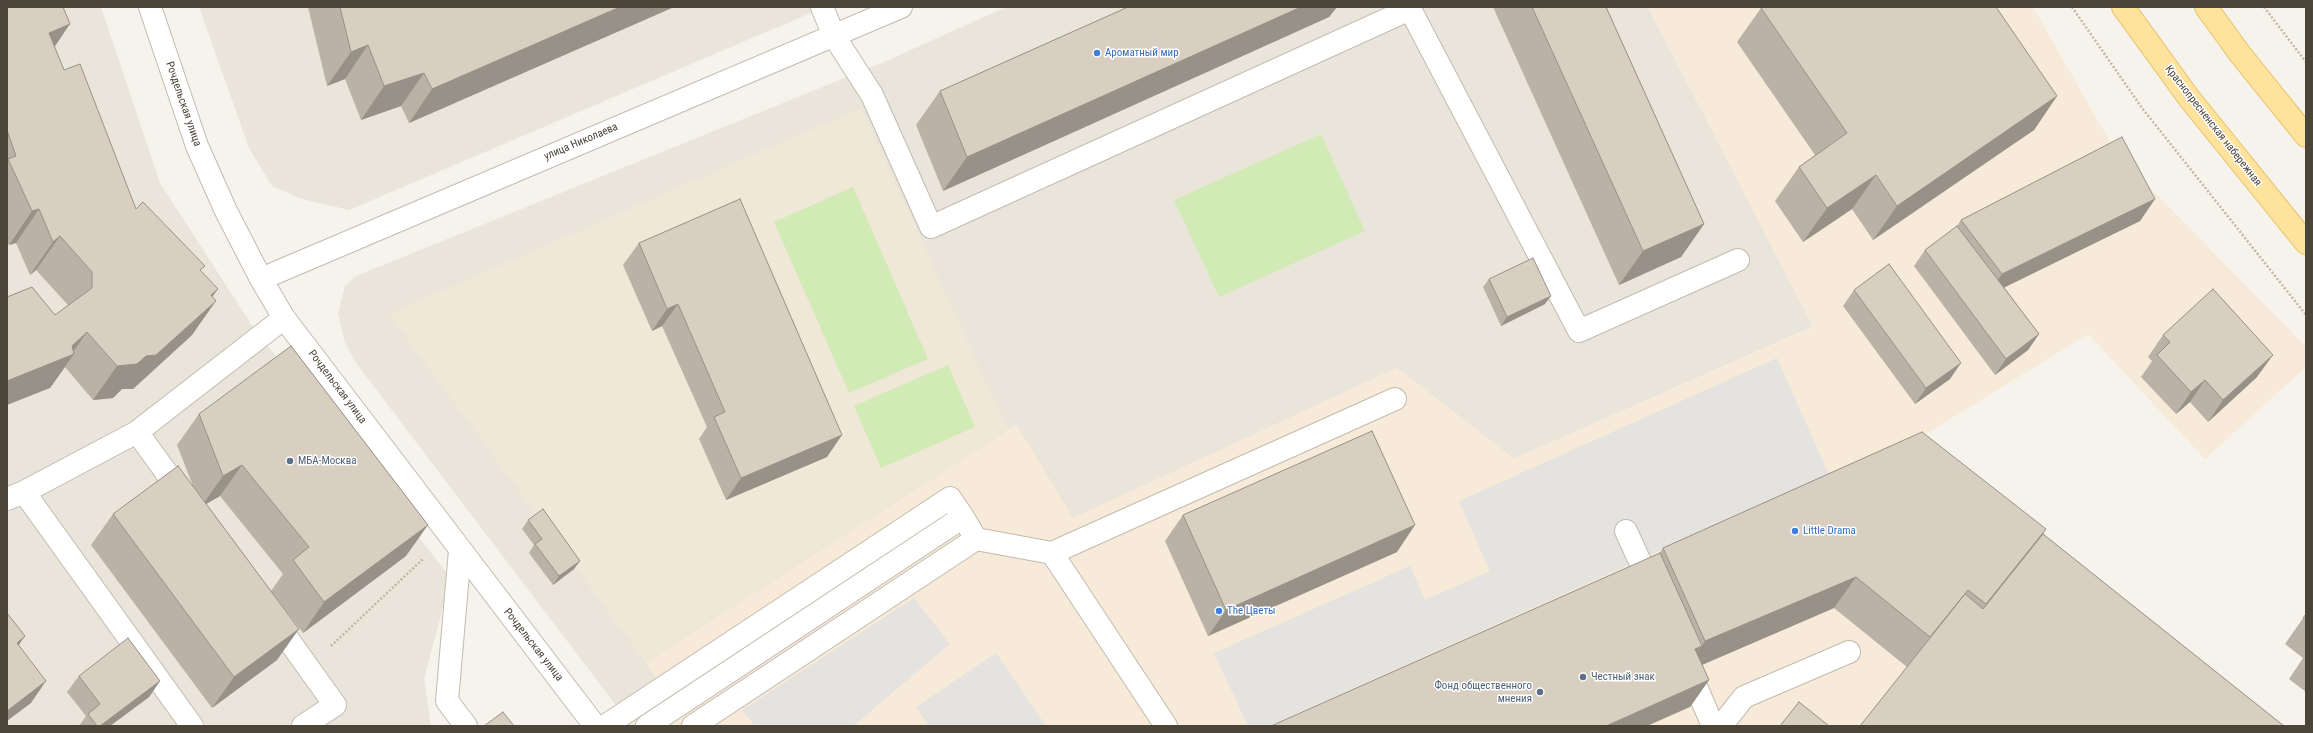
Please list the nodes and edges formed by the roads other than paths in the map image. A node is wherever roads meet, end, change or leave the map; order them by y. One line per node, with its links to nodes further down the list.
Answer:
1 (150, 7): 11 (street, Рочдельская улица)
2 (822, 7): 7 (street)
3 (901, 7): 7 (street, улица Николаева)
4 (2123, 7): 9 (main road, Краснопресненская набережная)
5 (2206, 7): 8 (main road)
6 (1410, 8): 7 (street); 10 (street)
7 (834, 36): 11 (street, улица Николаева)
8 (2306, 136)
9 (2306, 243)
10 (1738, 260)
11 (261, 279): 12 (street, Рочдельская улица)
12 (284, 318): 14 (street); 20 (street, Рочдельская улица)
13 (1395, 399): 21 (street)
14 (137, 432): 15 (street); 16 (street)
15 (16, 496): 26 (street)
16 (197, 515)
17 (963, 517): 19 (street); 30 (street); 31 (street)
18 (1626, 531): 22 (street)
19 (976, 539): 21 (street); 32 (street)
20 (460, 550): 28 (street); 29 (street, Рочдельская улица)
21 (1052, 552): 33 (street)
22 (1647, 577)
23 (262, 604): 27 (street)
24 (1849, 652): 35 (street)
25 (1689, 670): 34 (street)
26 (192, 726)
27 (303, 726)
28 (466, 726)
29 (595, 726)
30 (605, 726)
31 (647, 726)
32 (693, 726)
33 (1166, 726)
34 (1713, 726)
35 (1721, 726)

